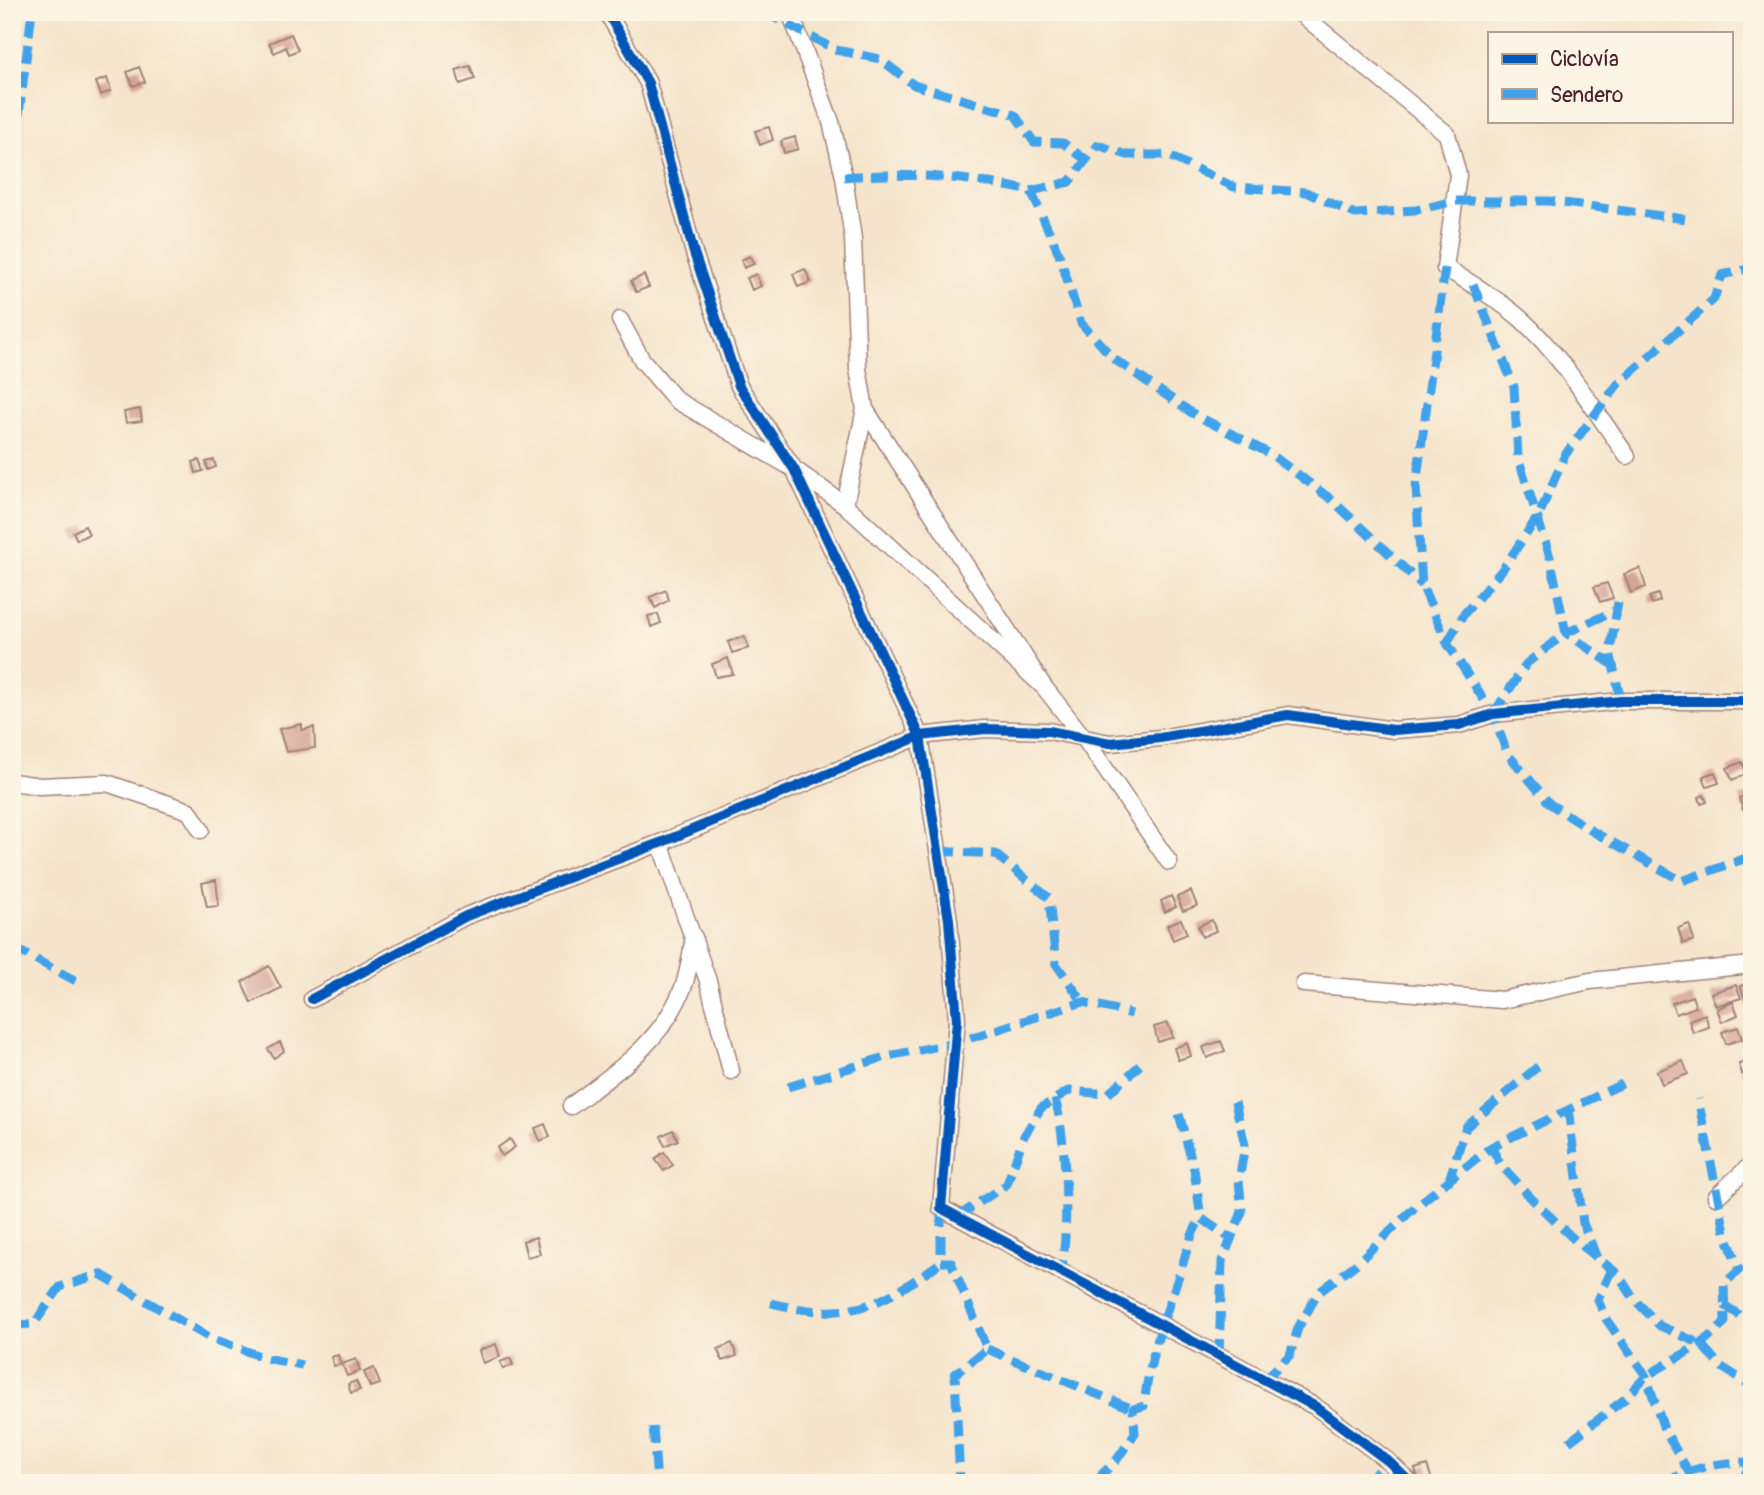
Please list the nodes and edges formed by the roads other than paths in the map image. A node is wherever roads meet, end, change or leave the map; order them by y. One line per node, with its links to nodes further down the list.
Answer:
1 (607, 12): 7 (street)
2 (789, 12): 5 (street)
3 (1298, 12): 6 (street)
4 (620, 320): 7 (street)
5 (864, 409): 8 (street); 9 (street)
6 (1627, 456)
7 (794, 469): 8 (street); 11 (street)
8 (845, 505): 9 (street)
9 (1044, 687): 12 (street)
10 (1752, 701): 12 (street)
11 (920, 736): 12 (street); 15 (street); 25 (street)
12 (1084, 738): 16 (street)
13 (12, 782): 14 (street)
14 (201, 830)
15 (660, 843): 17 (street); 20 (street)
16 (1169, 862)
17 (694, 935): 21 (street); 22 (street)
18 (1752, 965): 19 (street)
19 (1304, 984)
20 (312, 999)
21 (731, 1071)
22 (570, 1106)
23 (1752, 1164): 24 (street)
24 (1716, 1196)
25 (1411, 1483)

